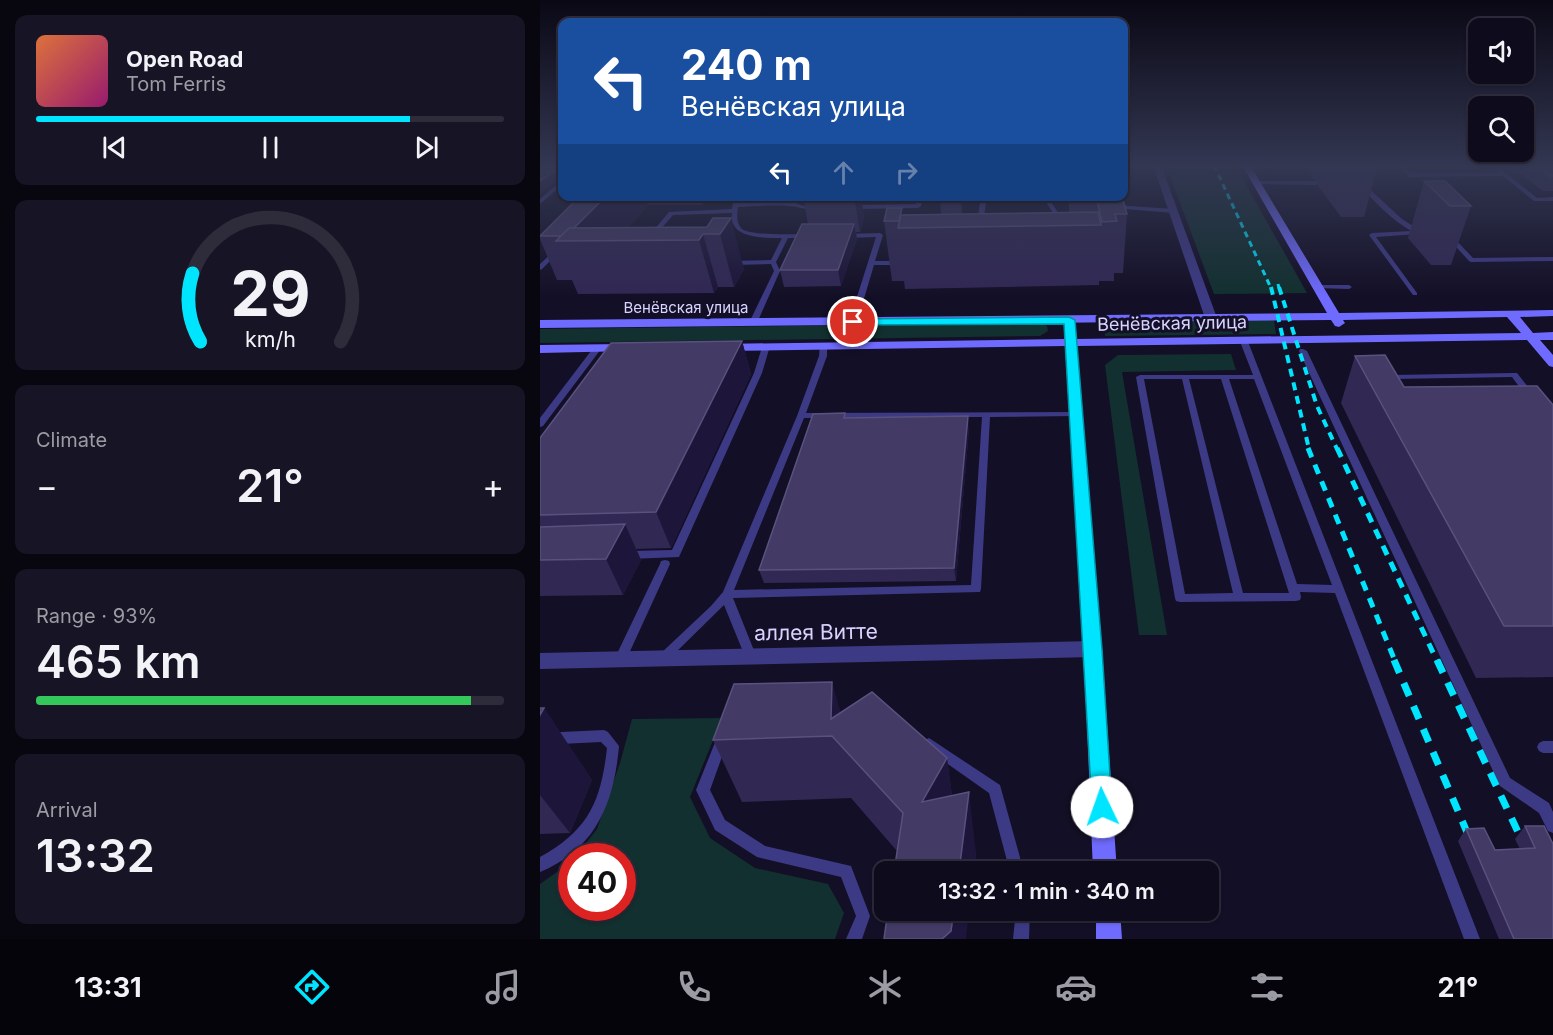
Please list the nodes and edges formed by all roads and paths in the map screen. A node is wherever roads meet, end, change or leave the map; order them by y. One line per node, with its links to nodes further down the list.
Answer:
1 (736, 208): 16 (lane)
2 (725, 209): 19 (lane)
3 (983, 209): 9 (lane)
4 (1052, 209): 10 (lane)
5 (1124, 209): 8 (lane)
6 (1271, 209): 27 (main road)
7 (1383, 209): 11 (lane)
8 (1173, 211): 33 (street)
9 (976, 226)
10 (1064, 227)
11 (1415, 233): 12 (lane); 29 (lane)
12 (1426, 233)
13 (1448, 234): 21 (lane)
14 (880, 235): 15 (lane); 18 (lane); 24 (lane)
15 (891, 235)
16 (786, 236): 17 (lane); 22 (lane)
17 (822, 236)
18 (833, 236)
19 (649, 239)
20 (564, 244): 26 (lane)
21 (1553, 259)
22 (773, 262): 23 (lane); 36 (lane)
23 (717, 263)
24 (871, 263): 25 (lane); 35 (lane)
25 (913, 263)
26 (540, 268)
27 (1318, 287): 28 (lane); 32 (main road)
28 (1349, 287)
29 (1415, 294)
30 (1510, 313): 31 (main road, Венёвская улица); 32 (main road, Венёвская улица); 38 (main road)
31 (1553, 313)
32 (1335, 316): 33 (main road, Венёвская улица); 40 (main road)
33 (1211, 318): 34 (main road, Венёвская улица)
34 (1069, 320): 35 (main road, Венёвская улица); 42 (main road)
35 (853, 322): 36 (main road, Венёвская улица)
36 (753, 323): 37 (main road, Венёвская улица)
37 (540, 324)
38 (1530, 336): 39 (main road, Венёвская улица); 40 (main road, Венёвская улица); 50 (main road)
39 (1553, 336)
40 (1348, 338): 41 (main road, Венёвская улица)
41 (1243, 339): 42 (main road, Венёвская улица); 54 (lane)
42 (1071, 342): 44 (main road, Венёвская улица); 56 (main road)
43 (766, 346): 44 (main road, Венёвская улица); 45 (main road, Венёвская улица); 60 (lane)
44 (823, 346): 58 (lane)
45 (710, 347)
46 (643, 348): 48 (main road)
47 (540, 349): 48 (main road)
48 (597, 349): 59 (lane)
49 (1303, 351): 74 (lane)
50 (1553, 363)
51 (1392, 376): 55 (lane)
52 (1185, 377): 53 (lane); 65 (lane); 65 (lane)
53 (1224, 377): 54 (lane); 62 (lane)
54 (1257, 377): 63 (lane)
55 (1533, 399)
56 (1076, 414): 57 (lane); 66 (main road)
57 (986, 415): 58 (lane); 64 (lane)
58 (801, 416): 64 (lane)
59 (540, 424)
60 (619, 555)
61 (665, 564): 69 (lane)
62 (1293, 588): 63 (lane); 65 (lane)
63 (1338, 589): 83 (lane)
64 (727, 594): 67 (lane); 68 (lane)
65 (1239, 597)
66 (1093, 649): 67 (street, аллея Витте); 76 (main road)
67 (750, 656): 68 (street, аллея Витте)
68 (662, 658): 69 (street, аллея Витте)
69 (620, 660): 70 (street, аллея Витте)
70 (540, 661)
71 (736, 731): 80 (lane)
72 (919, 738): 75 (lane)
73 (540, 739): 77 (lane)
74 (1553, 826)
75 (1014, 861)
76 (1104, 861)
77 (540, 865)
78 (1022, 921): 81 (lane)
79 (1108, 921): 82 (main road)
80 (854, 939)
81 (1021, 939)
82 (1109, 939)
83 (1472, 939)

